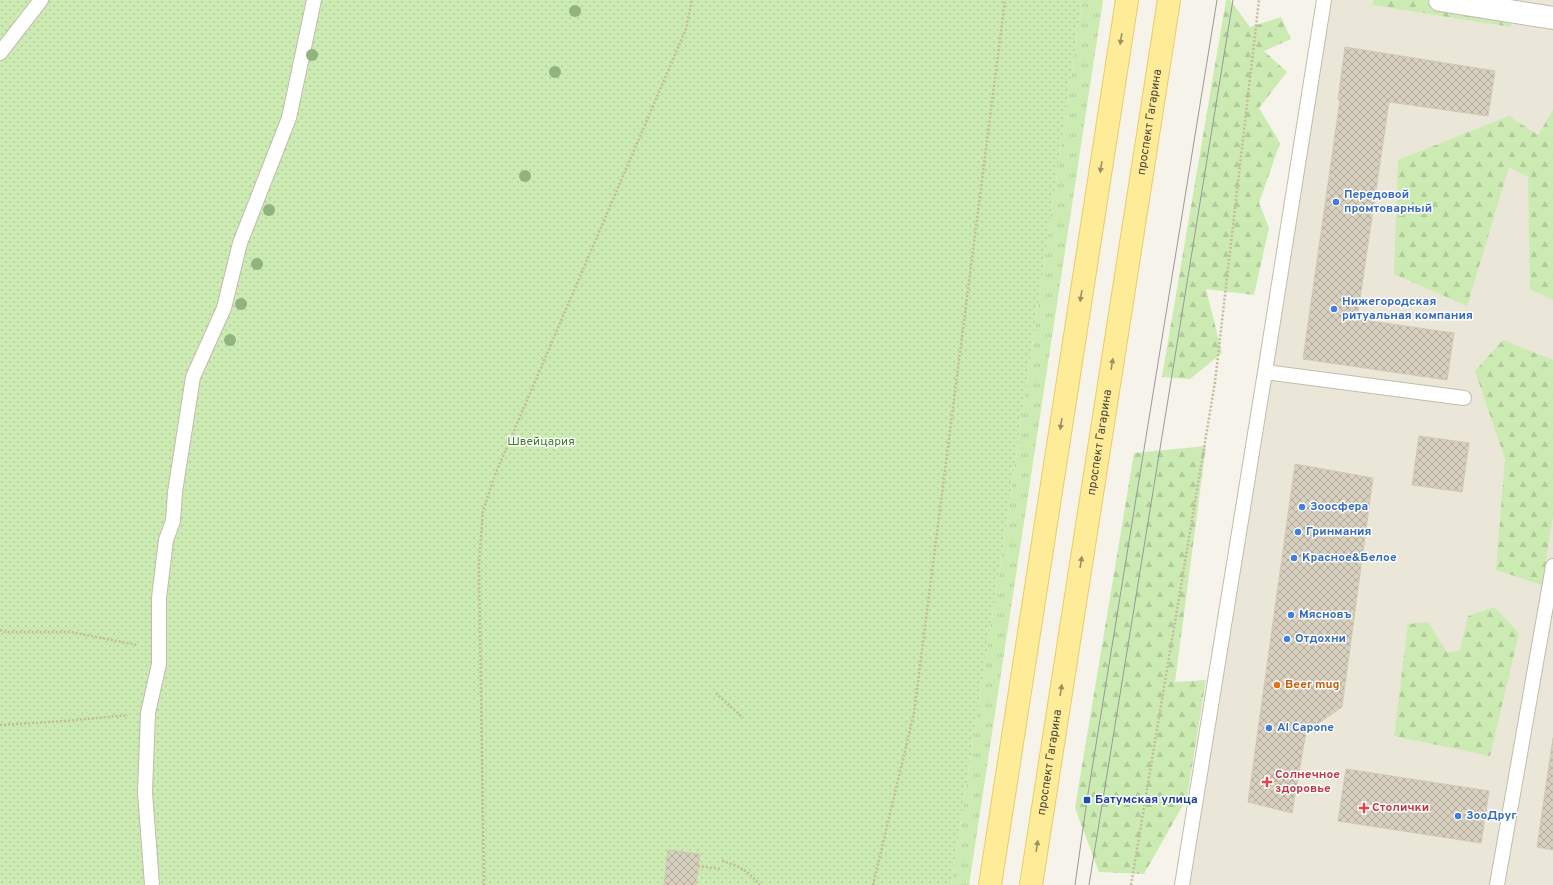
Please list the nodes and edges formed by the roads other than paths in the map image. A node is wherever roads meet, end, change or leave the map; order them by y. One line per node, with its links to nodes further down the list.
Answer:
1 (41, 0): 8 (lane)
2 (314, 0): 12 (lane)
3 (1127, 0): 13 (main road, one-way to 13)
4 (1169, 0): 14 (main road, проспект Гагарина, one-way to 4)
5 (1324, 0): 9 (lane)
6 (1440, 0): 7 (street)
7 (1552, 14)
8 (0, 53)
9 (1265, 372): 10 (lane); 15 (lane)
10 (1464, 398)
11 (1553, 566): 16 (lane)
12 (152, 885)
13 (993, 885)
14 (1031, 885)
15 (1182, 885)
16 (1497, 885)

